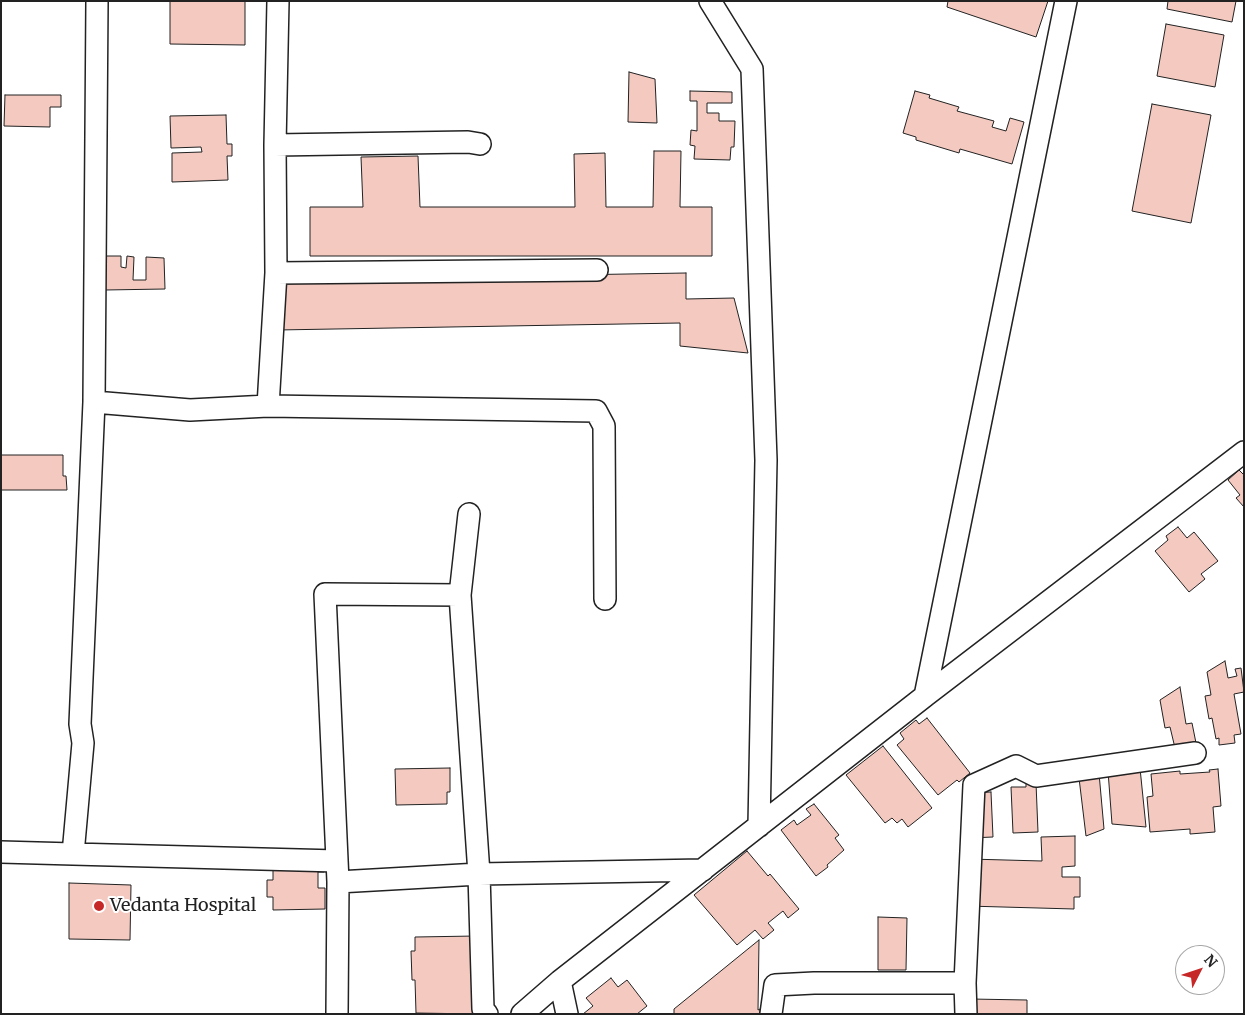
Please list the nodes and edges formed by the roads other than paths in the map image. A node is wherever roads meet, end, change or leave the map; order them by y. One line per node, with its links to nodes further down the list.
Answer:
1 (96, 1): 9 (street)
2 (278, 1): 6 (street)
3 (710, 1): 17 (street)
4 (1066, 1): 15 (street)
5 (480, 144): 6 (street)
6 (275, 145): 8 (street)
7 (597, 270): 8 (street)
8 (276, 273): 10 (street)
9 (94, 402): 10 (street); 19 (street)
10 (268, 406): 14 (street)
11 (1244, 452): 15 (street)
12 (469, 514): 13 (street)
13 (460, 595): 21 (street); 22 (street)
14 (606, 599)
15 (924, 696): 17 (street)
16 (1195, 753): 24 (street)
17 (759, 826): 20 (street)
18 (1, 852): 19 (street)
19 (73, 854): 21 (street)
20 (703, 870): 22 (street); 23 (street)
21 (338, 872): 22 (street); 25 (street)
22 (479, 874): 26 (street)
23 (560, 981): 27 (street); 28 (street)
24 (965, 983): 29 (street); 30 (street)
25 (336, 1014)
26 (487, 1014)
27 (522, 1014)
28 (567, 1014)
29 (771, 1014)
30 (966, 1014)

